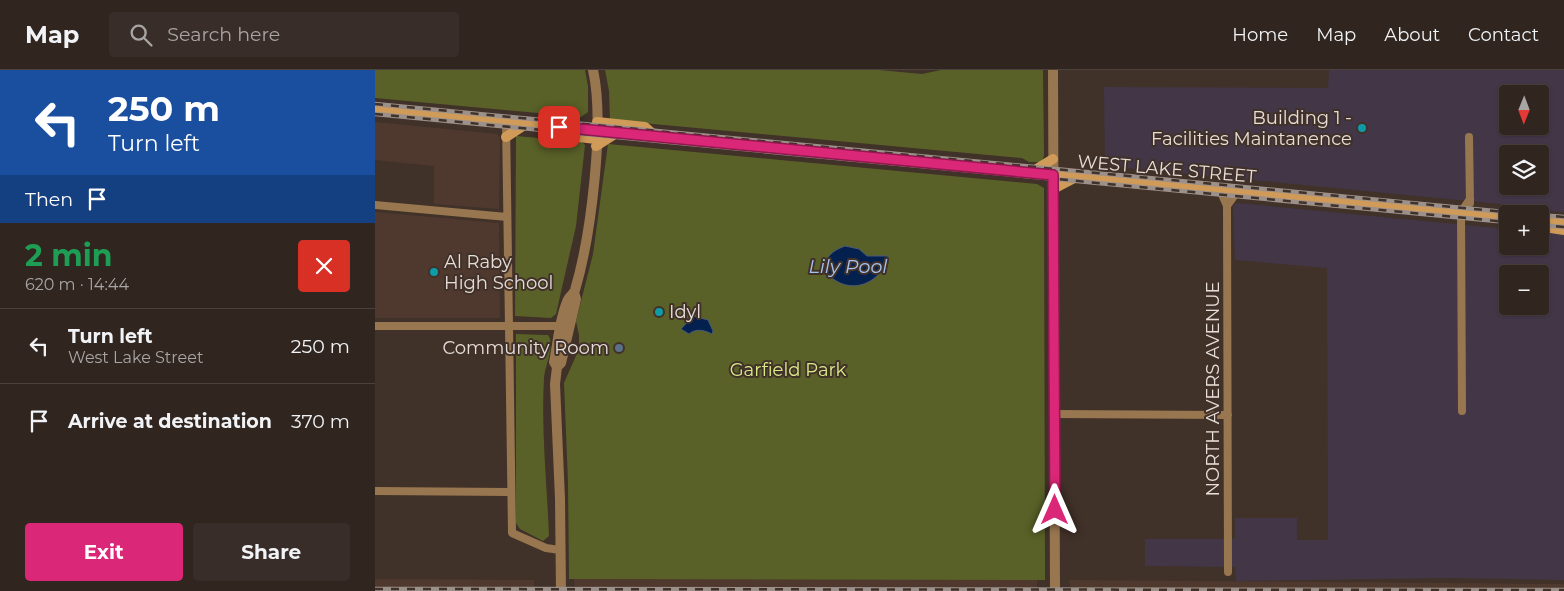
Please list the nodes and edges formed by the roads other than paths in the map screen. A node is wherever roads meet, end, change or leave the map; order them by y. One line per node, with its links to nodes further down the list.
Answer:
1 (593, 70): 8 (street)
2 (1053, 70): 13 (street)
3 (375, 109): 4 (main road, WEST LAKE STREET)
4 (505, 122): 5 (main road, WEST LAKE STREET); 11 (street)
5 (526, 124): 6 (main road, WEST LAKE STREET); 11 (main road)
6 (543, 125): 7 (main road, WEST LAKE STREET); 8 (main road)
7 (575, 128): 8 (main road, WEST LAKE STREET); 8 (main road)
8 (597, 130): 9 (main road, WEST LAKE STREET); 9 (main road); 10 (main road); 30 (street)
9 (618, 132): 10 (main road, WEST LAKE STREET)
10 (655, 136): 14 (main road, WEST LAKE STREET)
11 (506, 137): 23 (street)
12 (1469, 137): 21 (street)
13 (1053, 159): 15 (main road); 16 (street)
14 (985, 168): 15 (main road, WEST LAKE STREET); 16 (main road)
15 (1031, 172): 16 (main road, WEST LAKE STREET)
16 (1053, 182): 17 (main road, WEST LAKE STREET); 32 (street)
17 (1220, 190): 18 (main road, WEST LAKE STREET); 20 (street, NORTH AVERS AVENUE)
18 (1237, 192): 20 (street); 21 (main road, WEST LAKE STREET)
19 (375, 205): 23 (street)
20 (1227, 206): 33 (street, NORTH AVERS AVENUE)
21 (1465, 213): 22 (main road, WEST LAKE STREET); 31 (street)
22 (1499, 216)
23 (507, 217): 29 (street)
24 (1549, 221): 25 (main road)
25 (1564, 222)
26 (1549, 226): 27 (main road)
27 (1564, 230)
28 (375, 326): 29 (street)
29 (508, 326): 30 (street); 35 (street)
30 (565, 326): 36 (street)
31 (1462, 411)
32 (1054, 414): 33 (street); 39 (street)
33 (1228, 415): 37 (street, NORTH AVERS AVENUE)
34 (375, 492): 35 (street)
35 (510, 492): 36 (street)
36 (560, 550): 38 (street)
37 (1228, 572)
38 (561, 591)
39 (1055, 591)

